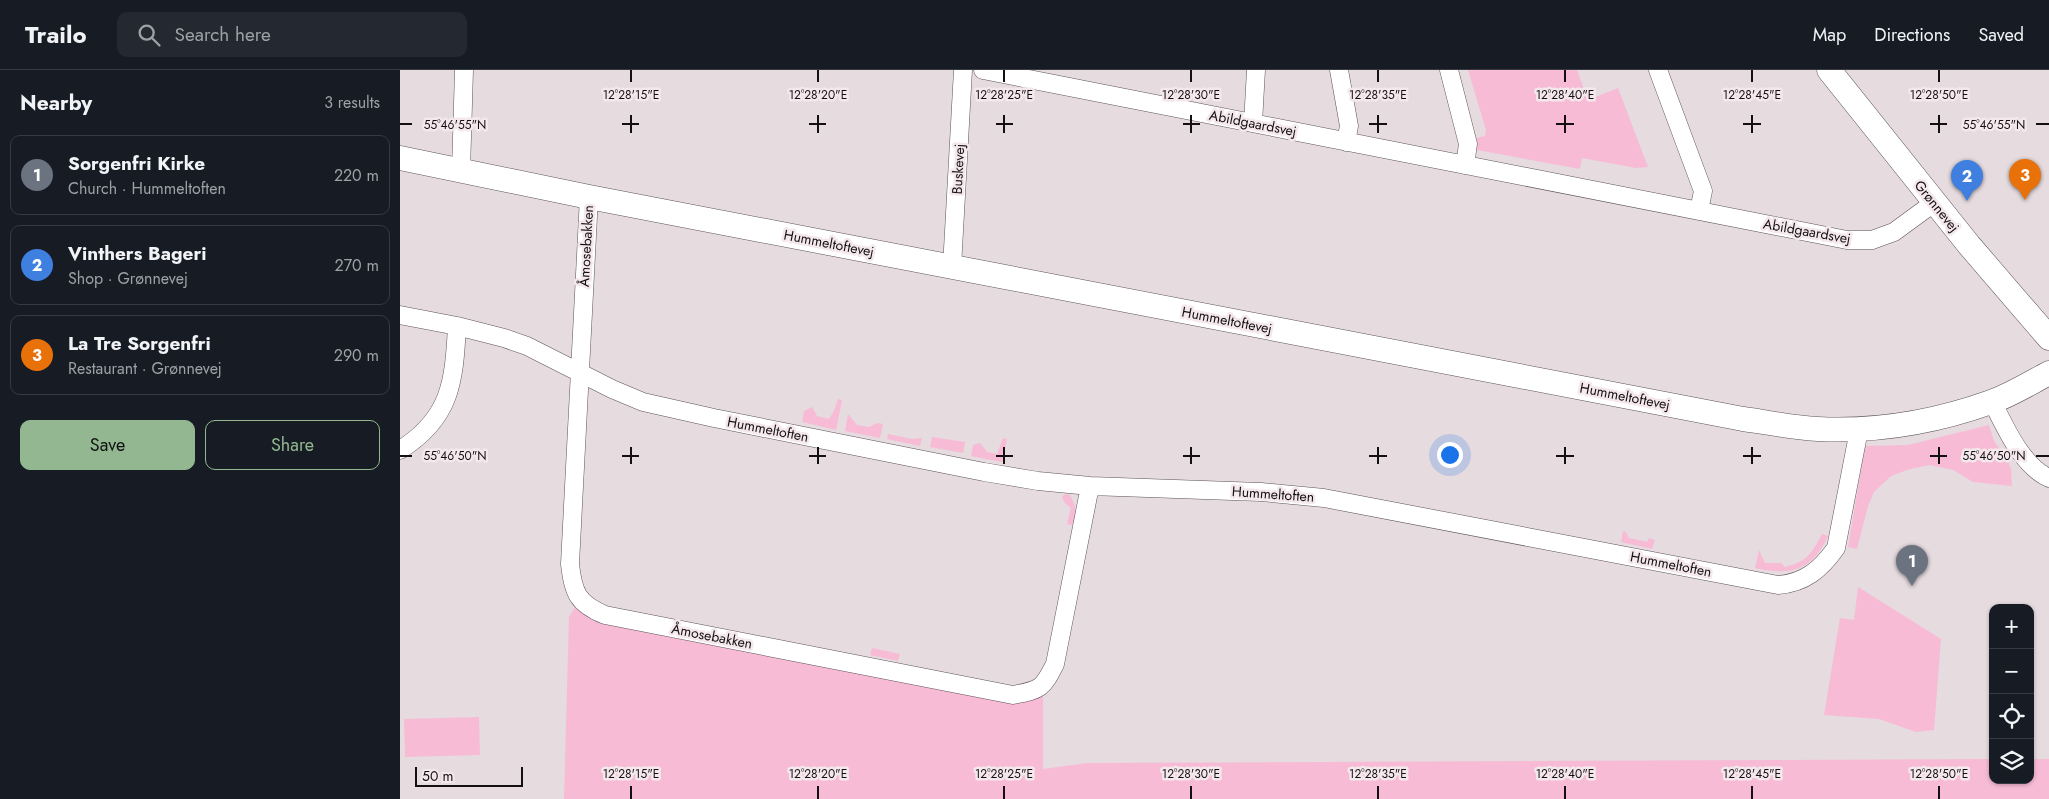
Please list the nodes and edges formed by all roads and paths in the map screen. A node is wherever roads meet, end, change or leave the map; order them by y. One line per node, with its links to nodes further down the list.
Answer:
1 (464, 70): 13 (street)
2 (963, 70): 17 (street, Buskevej)
3 (983, 70): 9 (street, Abildgaardsvej)
4 (1256, 70): 9 (street)
5 (1339, 70): 10 (street)
6 (1449, 70): 12 (street)
7 (1658, 70): 16 (street)
8 (1829, 70): 15 (street, Grønnevej)
9 (1252, 123): 10 (street, Abildgaardsvej)
10 (1346, 142): 12 (street, Abildgaardsvej)
11 (400, 158): 13 (street, Hummeltoftevej)
12 (1465, 165): 16 (street, Abildgaardsvej)
13 (461, 171): 14 (street, Hummeltoftevej)
14 (588, 197): 17 (street, Hummeltoftevej); 22 (street, Åmosebakken)
15 (1935, 202): 16 (street, Abildgaardsvej); 20 (street, Grønnevej)
16 (1699, 211)
17 (952, 268): 24 (street, Hummeltoftevej)
18 (400, 315): 19 (street, Hummeltoften)
19 (457, 326): 22 (street, Hummeltoften); 25 (street)
20 (2049, 338)
21 (2049, 373): 23 (street, Hummeltoftevej)
22 (580, 374): 27 (street, Hummeltoften); 27 (street, Åmosebakken)
23 (1992, 401): 24 (street, Hummeltoftevej); 26 (street)
24 (1859, 430): 27 (street, Hummeltoften)
25 (400, 450)
26 (2049, 478)
27 (1090, 486)

